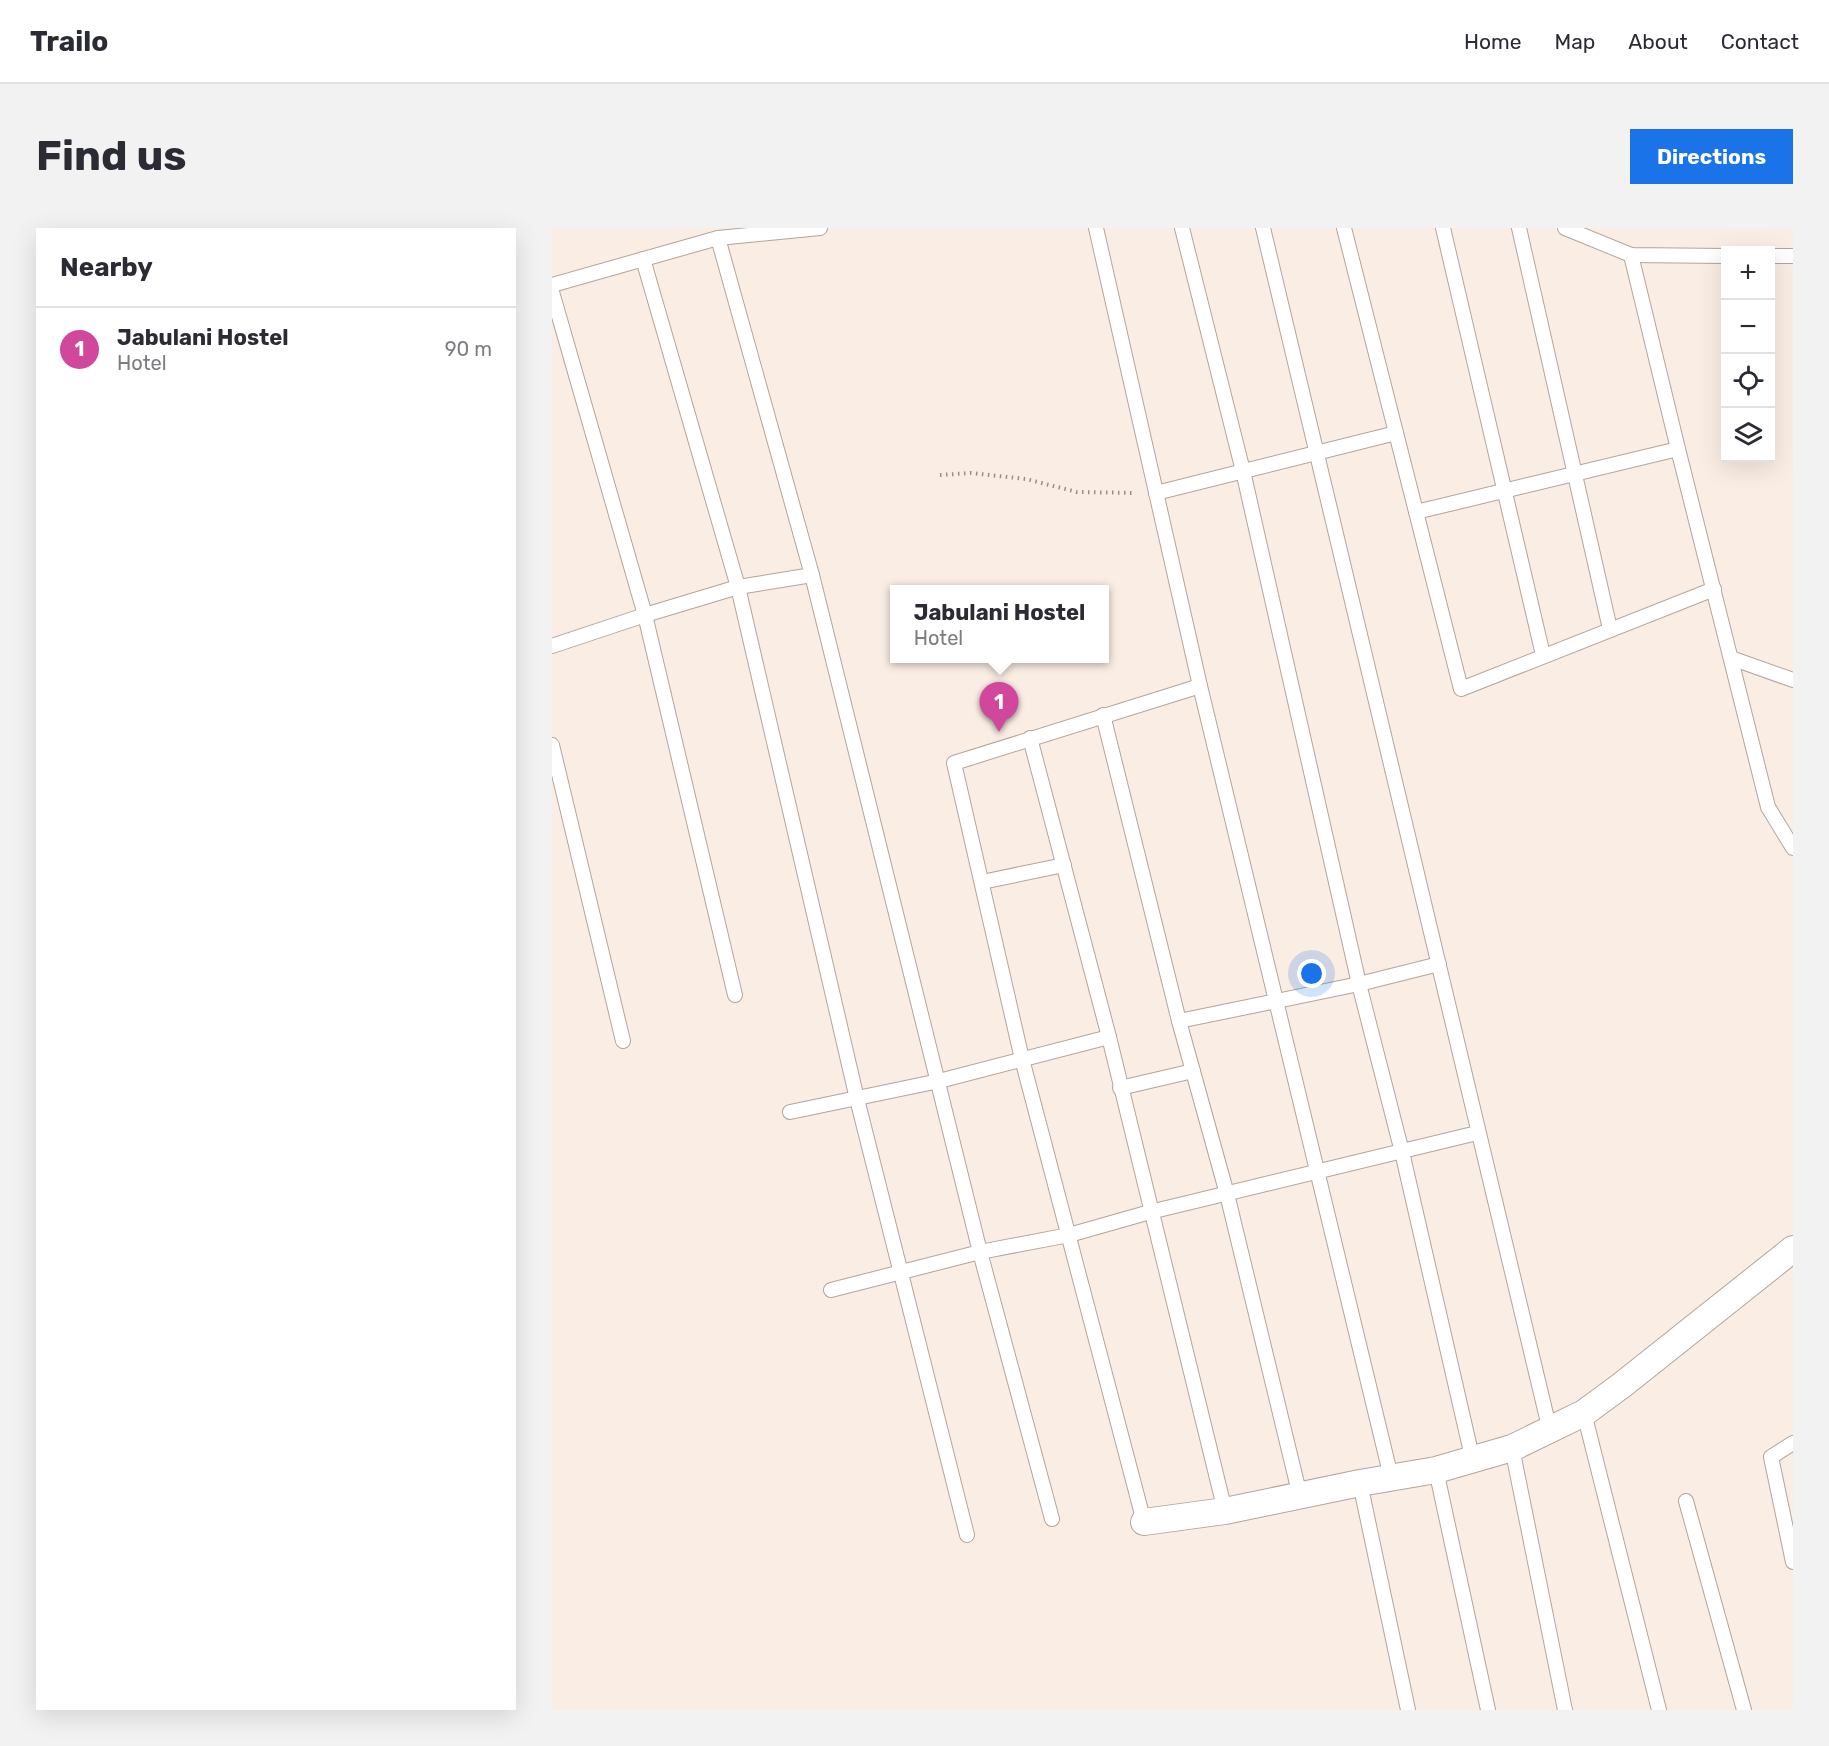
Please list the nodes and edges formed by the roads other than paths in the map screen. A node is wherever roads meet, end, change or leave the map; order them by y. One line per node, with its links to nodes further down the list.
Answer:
1 (820, 228): 9 (lane)
2 (1096, 228): 23 (lane)
3 (1182, 228): 20 (lane)
4 (1263, 228): 19 (lane)
5 (1344, 228): 17 (lane)
6 (1443, 228): 22 (lane)
7 (1519, 228): 21 (lane)
8 (1564, 228): 10 (lane)
9 (718, 238): 14 (lane); 25 (lane)
10 (1632, 255): 11 (lane); 18 (lane)
11 (1721, 256)
12 (1775, 256): 13 (lane)
13 (1793, 256)
14 (643, 259): 15 (lane); 26 (lane)
15 (552, 285)
16 (552, 292): 28 (lane)
17 (1396, 433): 19 (lane); 24 (lane)
18 (1678, 449): 21 (lane); 27 (lane)
19 (1318, 453): 20 (lane); 41 (lane)
20 (1243, 471): 23 (lane); 42 (lane)
21 (1575, 473): 22 (lane); 29 (lane)
22 (1504, 490): 24 (lane); 31 (lane)
23 (1156, 493): 34 (lane)
24 (1416, 512): 31 (lane)
25 (812, 575): 26 (lane); 50 (lane)
26 (738, 587): 28 (lane); 52 (lane)
27 (1714, 590): 29 (lane); 32 (lane)
28 (645, 615): 30 (lane); 43 (lane)
29 (1610, 629): 31 (lane)
30 (552, 646)
31 (1542, 655)
32 (1731, 658): 33 (lane); 38 (lane)
33 (1793, 680)
34 (1200, 686): 35 (lane); 44 (lane)
35 (1103, 715): 36 (lane); 45 (lane)
36 (1030, 738): 39 (lane); 40 (lane)
37 (552, 745): 47 (lane)
38 (1793, 848)
39 (1064, 865): 40 (lane); 46 (lane)
40 (982, 882): 48 (lane)
41 (1439, 964): 42 (lane); 54 (lane)
42 (1359, 984): 44 (lane); 55 (lane)
43 (735, 995)
44 (1277, 1001): 45 (lane); 56 (lane)
45 (1179, 1021): 49 (lane)
46 (1108, 1037): 48 (lane); 51 (lane)
47 (623, 1041)
48 (1022, 1059): 50 (lane); 59 (lane)
49 (1193, 1071): 51 (lane); 57 (lane)
50 (939, 1081): 52 (lane); 61 (lane)
51 (1120, 1088): 58 (lane)
52 (857, 1099): 53 (lane); 62 (lane)
53 (790, 1113)
54 (1477, 1133): 55 (lane); 65 (lane)
55 (1402, 1152): 56 (lane); 68 (lane)
56 (1317, 1172): 57 (lane); 70 (lane)
57 (1227, 1194): 58 (lane); 72 (lane)
58 (1150, 1212): 59 (lane); 74 (lane)
59 (1069, 1234): 61 (lane); 76 (lane)
60 (1793, 1249): 64 (street)
61 (980, 1252): 62 (lane); 75 (lane)
62 (901, 1273): 63 (lane); 77 (lane)
63 (831, 1290)
64 (1584, 1413): 65 (street); 82 (lane)
65 (1550, 1431): 67 (street)
66 (1793, 1443): 78 (lane)
67 (1512, 1448): 68 (street); 81 (lane)
68 (1473, 1461): 69 (street)
69 (1436, 1470): 70 (street); 80 (lane)
70 (1391, 1477): 71 (street)
71 (1360, 1483): 72 (street); 79 (lane)
72 (1299, 1496): 74 (street)
73 (1686, 1501): 83 (lane)
74 (1225, 1511): 76 (street)
75 (1052, 1519)
76 (1144, 1522)
77 (968, 1535)
78 (1793, 1562)
79 (1408, 1710)
80 (1488, 1710)
81 (1565, 1710)
82 (1659, 1710)
83 (1744, 1710)

